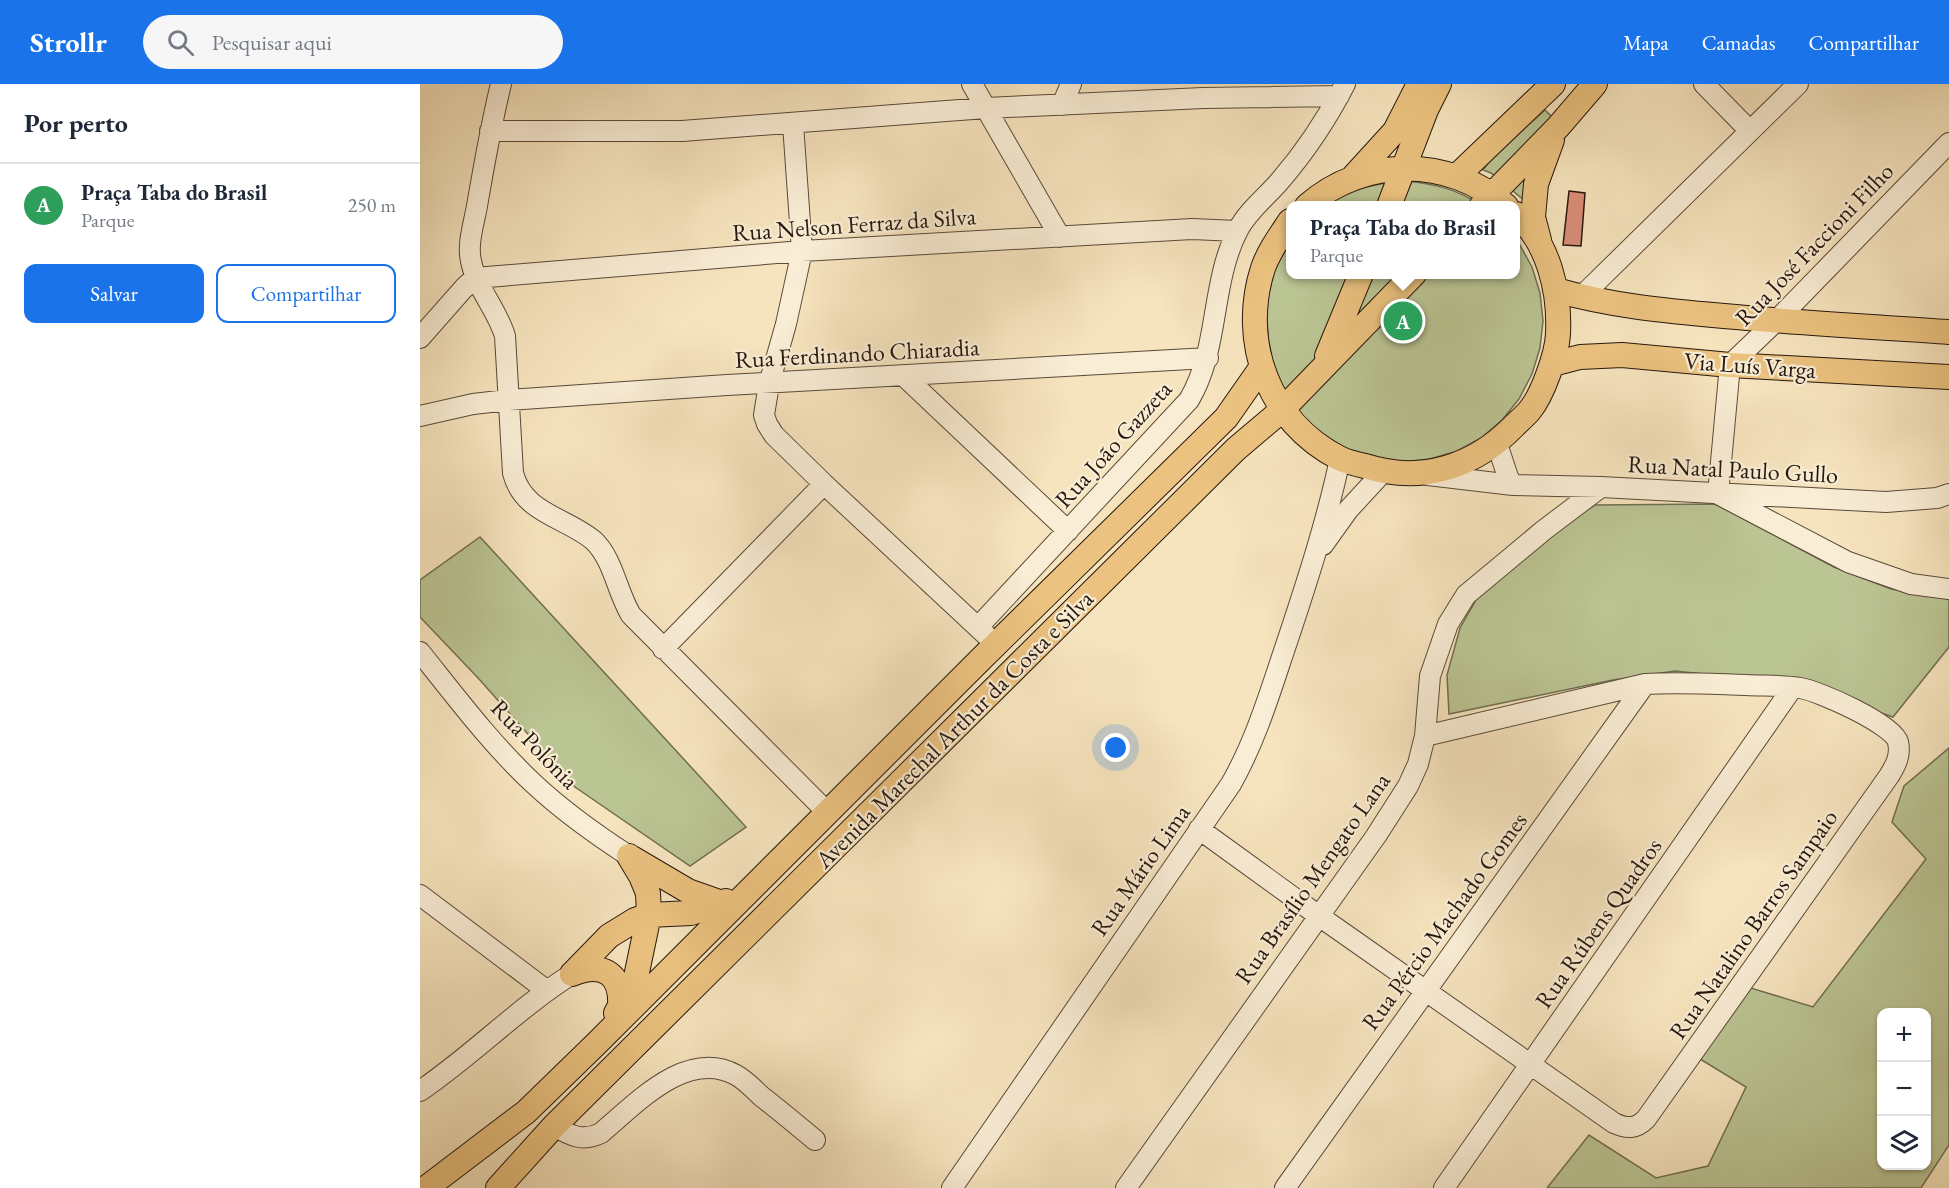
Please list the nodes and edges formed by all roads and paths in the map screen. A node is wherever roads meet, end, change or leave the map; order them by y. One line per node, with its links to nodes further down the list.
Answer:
1 (501, 84): 16 (street)
2 (972, 84): 13 (street)
3 (1071, 84): 12 (street)
4 (1419, 84): 23 (main road)
5 (1439, 84): 18 (main road)
6 (1595, 84): 14 (main road)
7 (1704, 84): 17 (street)
8 (1798, 84): 17 (street)
9 (1550, 87): 14 (main road); 22 (main road)
10 (1342, 90): 11 (street); 30 (street, Rua João Gazzeta)
11 (1206, 91): 12 (street)
12 (1062, 105): 13 (street)
13 (986, 108): 15 (street); 31 (street)
14 (1564, 120): 27 (main road); 32 (main road)
15 (793, 124): 16 (street); 33 (street)
16 (490, 131): 34 (street)
17 (1750, 131): 38 (street)
18 (1417, 132): 20 (main road); 21 (main road)
19 (1949, 143): 39 (street, Rua José Faccioni Filho)
20 (1405, 167): 21 (main road); 23 (main road); 25 (main road)
21 (1432, 169): 22 (main road)
22 (1457, 176): 26 (main road)
23 (1353, 177): 24 (main road)
24 (1313, 201)
25 (1391, 201)
26 (1493, 201)
27 (1495, 201)
28 (1520, 220): 32 (main road)
29 (1286, 227): 46 (main road)
30 (1237, 231): 31 (street, Rua Nelson Ferraz da Silva); 42 (street, Rua João Gazzeta)
31 (1060, 237): 33 (street, Rua Nelson Ferraz da Silva)
32 (1541, 247): 37 (main road)
33 (802, 251): 34 (street, Rua Nelson Ferraz da Silva); 49 (street)
34 (475, 278): 41 (street); 50 (street)
35 (1359, 279): 45 (main road)
36 (1409, 279): 45 (main road, Avenida Marechal Arthur da Costa e Silva)
37 (1556, 290): 38 (main road, Via Luís Varga); 43 (main road)
38 (1581, 297): 39 (main road, Via Luís Varga)
39 (1776, 321): 40 (main road, Via Luís Varga); 44 (street, Rua José Faccioni Filho)
40 (1949, 332)
41 (420, 338)
42 (1208, 358): 47 (street, Rua Ferdinando Chiaradia); 64 (street, Rua João Gazzeta)
43 (1553, 364): 44 (main road, Via Luís Varga); 55 (main road)
44 (1730, 365): 48 (main road, Via Luís Varga); 62 (street)
45 (1323, 367): 51 (main road, Avenida Marechal Arthur da Costa e Silva)
46 (1261, 368): 51 (main road); 70 (main road, Avenida Marechal Arthur da Costa e Silva)
47 (904, 376): 49 (street, Rua Ferdinando Chiaradia); 64 (street)
48 (1949, 377)
49 (769, 384): 50 (street, Rua Ferdinando Chiaradia); 59 (street)
50 (508, 400): 52 (street, Rua Ferdinando Chiaradia); 68 (street)
51 (1282, 410): 53 (main road); 54 (main road, Avenida Marechal Arthur da Costa e Silva)
52 (420, 416)
53 (1306, 436): 54 (main road); 56 (main road)
54 (1251, 437): 71 (main road, Avenida Marechal Arthur da Costa e Silva)
55 (1497, 444): 58 (main road); 60 (street)
56 (1340, 459): 57 (main road); 65 (street, Rua Mário Lima)
57 (1383, 472): 58 (main road); 65 (street, Rua Mário Lima)
58 (1414, 474): 60 (street, Rua Natal Paulo Gullo)
59 (824, 484): 67 (street); 68 (street)
60 (1513, 485): 61 (street, Rua Natal Paulo Gullo)
61 (1601, 487): 62 (street, Rua Natal Paulo Gullo); 74 (street, Rua Brasílio Mengato Lana)
62 (1718, 494): 63 (street, Rua Natal Paulo Gullo); 66 (street)
63 (1949, 494)
64 (1068, 531): 67 (street, Rua João Gazzeta)
65 (1316, 554): 76 (street, Rua Mário Lima)
66 (1949, 589)
67 (978, 627): 70 (street)
68 (663, 649): 75 (street)
69 (420, 652): 77 (street, Rua Polônia)
70 (989, 652): 71 (main road); 75 (main road, Avenida Marechal Arthur da Costa e Silva)
71 (1003, 680): 90 (main road, Avenida Marechal Arthur da Costa e Silva)
72 (1645, 684): 73 (street); 74 (street); 85 (street, Rua Pércio Machado Gomes)
73 (1793, 687): 88 (street, Rua Rúbens Quadros); 88 (street, Rua Natalino Barros Sampaio)
74 (1425, 736): 82 (street, Rua Brasílio Mengato Lana)
75 (827, 812): 78 (main road, Avenida Marechal Arthur da Costa e Silva)
76 (1199, 829): 82 (street); 95 (street, Rua Mário Lima)
77 (629, 856): 80 (main road); 81 (main road)
78 (753, 889): 80 (main road); 87 (main road, Avenida Marechal Arthur da Costa e Silva)
79 (421, 898): 84 (street)
80 (722, 903): 81 (main road)
81 (649, 915): 83 (main road); 86 (main road)
82 (1319, 916): 85 (street); 92 (street, Rua Brasílio Mengato Lana)
83 (572, 974): 84 (street); 86 (main road)
84 (546, 990): 89 (street)
85 (1425, 990): 88 (street); 96 (street, Rua Pércio Machado Gomes)
86 (620, 1008): 87 (main road)
87 (596, 1044): 93 (main road, Avenida Marechal Arthur da Costa e Silva)
88 (1531, 1064): 97 (street, Rua Rúbens Quadros)
89 (420, 1091)
90 (554, 1126): 91 (street); 94 (main road, Avenida Marechal Arthur da Costa e Silva)
91 (815, 1140)
92 (1132, 1186)
93 (426, 1188)
94 (498, 1188)
95 (952, 1188)
96 (1285, 1188)
97 (1444, 1188)

